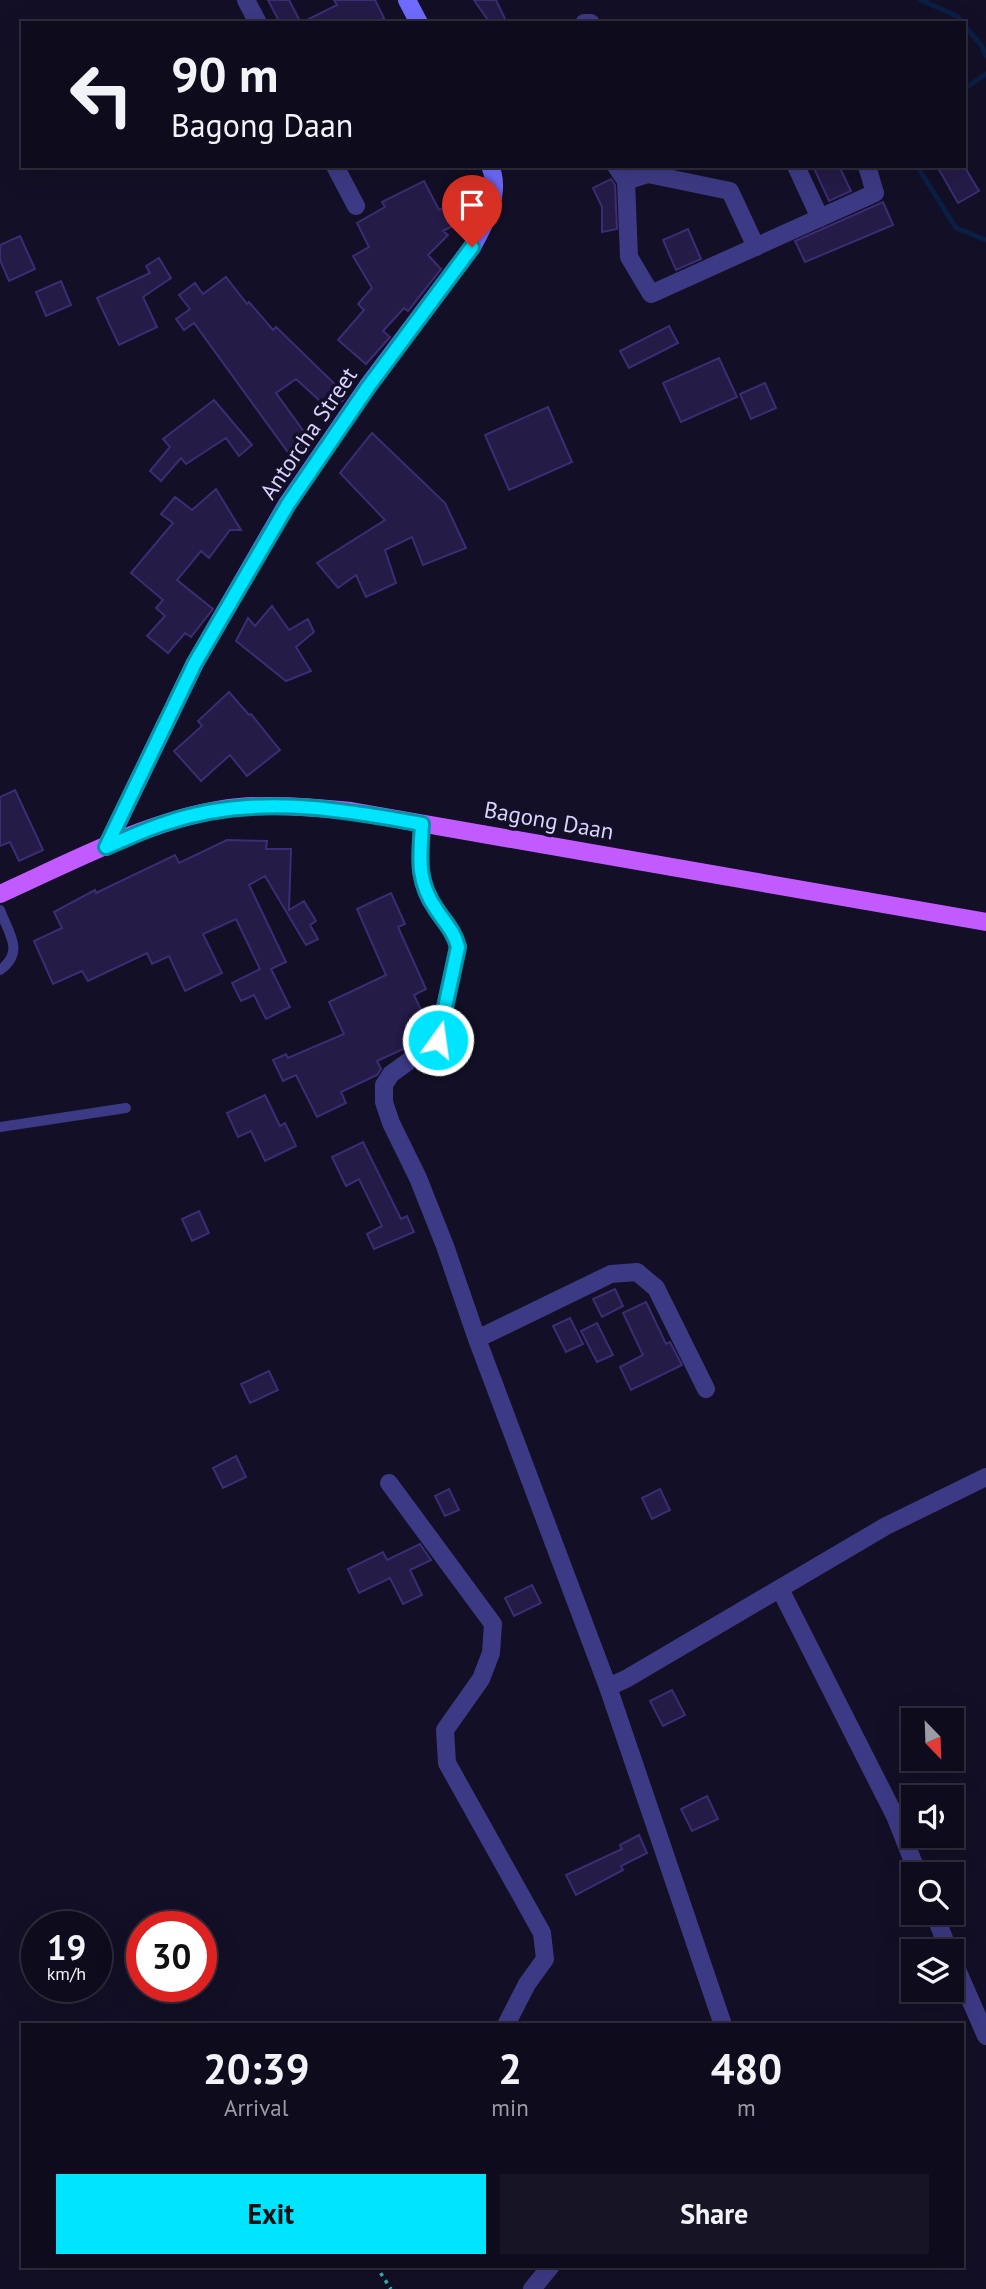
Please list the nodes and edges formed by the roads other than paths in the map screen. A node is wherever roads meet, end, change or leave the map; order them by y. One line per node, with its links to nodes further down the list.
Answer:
1 (246, 0): 3 (street)
2 (407, 0): 4 (main road)
3 (257, 21)
4 (418, 21)
5 (336, 168): 10 (street)
6 (494, 168): 14 (main road, Antorcha Street)
7 (797, 168): 11 (street)
8 (868, 168): 11 (street)
9 (621, 174): 12 (street); 12 (street)
10 (356, 206)
11 (820, 218): 12 (street)
12 (756, 247)
13 (422, 824): 14 (main road, Bagong Daan); 17 (main road, Bagong Daan); 21 (street)
14 (106, 847): 15 (main road, Bagong Daan)
15 (0, 894)
16 (0, 910): 18 (lane)
17 (986, 922)
18 (0, 970)
19 (126, 1108): 20 (lane)
20 (0, 1127)
21 (477, 1339): 22 (street); 26 (street)
22 (706, 1389)
23 (986, 1477): 25 (street)
24 (388, 1483): 29 (street)
25 (780, 1590): 26 (street); 27 (street)
26 (608, 1687): 30 (street)
27 (913, 1862)
28 (964, 1986): 31 (street)
29 (507, 2023)
30 (722, 2023)
31 (986, 2036)
32 (549, 2268): 33 (street)
33 (532, 2289)

